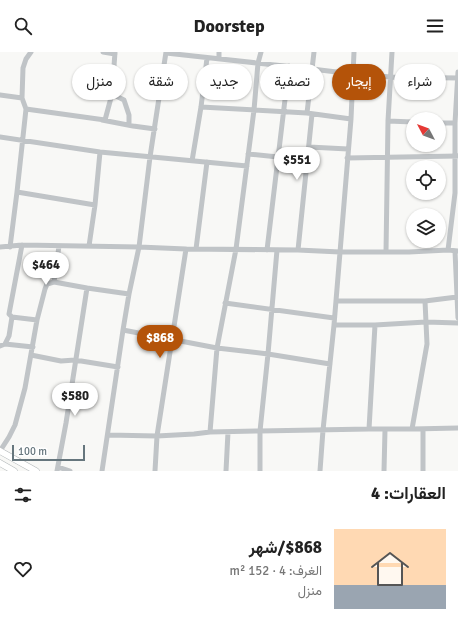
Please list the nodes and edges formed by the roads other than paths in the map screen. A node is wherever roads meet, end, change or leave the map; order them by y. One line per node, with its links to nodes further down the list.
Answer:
1 (31, 52): 23 (street)
2 (103, 52): 9 (street)
3 (166, 52): 10 (street); 41 (street)
4 (219, 52): 11 (street)
5 (261, 52): 12 (street)
6 (314, 52): 15 (street)
7 (354, 52): 16 (street)
8 (392, 52): 19 (street)
9 (115, 53): 13 (street)
10 (207, 58): 11 (street); 29 (street)
11 (218, 59): 12 (street)
12 (258, 63): 14 (street); 31 (street)
13 (114, 64)
14 (268, 64)
15 (313, 64)
16 (353, 64)
17 (458, 72): 20 (street)
18 (386, 77): 19 (street)
19 (391, 77): 20 (street); 36 (street)
20 (458, 78): 21 (street)
21 (458, 84): 39 (street)
22 (0, 95): 23 (street)
23 (22, 98): 30 (street)
24 (110, 100): 35 (street)
25 (124, 100): 40 (street)
26 (285, 100): 32 (street)
27 (311, 100): 33 (street)
28 (352, 100): 34 (street)
29 (201, 107): 31 (street); 53 (street)
30 (26, 109): 35 (street); 43 (street)
31 (254, 110): 32 (street); 47 (street)
32 (283, 112): 33 (street); 50 (street)
33 (310, 114): 34 (street); 44 (street)
34 (351, 119): 45 (street)
35 (105, 120): 40 (street)
36 (388, 121): 37 (street); 51 (street)
37 (406, 122)
38 (446, 122): 39 (street)
39 (455, 123): 48 (street)
40 (129, 125): 41 (street)
41 (154, 129): 49 (street)
42 (0, 137): 43 (street)
43 (24, 140): 46 (street); 57 (street)
44 (309, 146): 45 (street); 54 (street)
45 (348, 149): 52 (street)
46 (100, 152): 49 (street); 59 (street)
47 (248, 154): 50 (street); 56 (street)
48 (456, 156): 51 (street); 58 (street)
49 (150, 157): 53 (street); 64 (street)
50 (278, 157): 54 (street); 69 (street)
51 (387, 157): 52 (street); 75 (street)
52 (347, 158): 74 (street)
53 (192, 161): 55 (street)
54 (307, 161): 71 (street)
55 (207, 162): 56 (street); 67 (street)
56 (247, 166): 68 (street)
57 (18, 192): 59 (street); 61 (street)
58 (456, 193): 72 (street)
59 (95, 205): 63 (street)
60 (22, 245): 61 (street); 62 (street); 85 (street)
61 (10, 246): 65 (street)
62 (59, 246): 63 (street); 76 (street)
63 (89, 246): 64 (street)
64 (139, 246): 66 (street); 78 (street)
65 (0, 247)
66 (186, 249): 67 (street); 94 (street)
67 (196, 249): 68 (street)
68 (236, 249): 69 (street); 82 (street)
69 (267, 250): 70 (street)
70 (277, 250): 71 (street); 83 (street)
71 (298, 250): 74 (street)
72 (448, 250): 73 (street); 75 (street)
73 (457, 251): 79 (street)
74 (340, 252): 75 (street); 81 (street)
75 (386, 252)
76 (54, 282): 77 (street); 88 (street)
77 (87, 288): 78 (street); 100 (street)
78 (129, 294): 93 (street)
79 (457, 297): 80 (street); 84 (street)
80 (425, 300): 81 (street); 89 (street)
81 (336, 301): 86 (street)
82 (225, 303): 83 (street); 97 (street)
83 (272, 309): 86 (street); 98 (street)
84 (458, 314): 87 (street)
85 (12, 317): 88 (street); 95 (street)
86 (334, 318): 91 (street)
87 (458, 318)
88 (37, 320): 96 (street)
89 (426, 322): 90 (street); 92 (street); 105 (street)
90 (458, 322)
91 (334, 325): 92 (street); 101 (street)
92 (375, 325): 104 (street)
93 (123, 330): 94 (street); 102 (street)
94 (172, 339): 97 (street); 113 (street)
95 (2, 345): 96 (street)
96 (33, 347): 99 (street)
97 (217, 348): 98 (street); 110 (street)
98 (268, 354): 101 (street); 109 (street)
99 (31, 355): 100 (street); 114 (street)
100 (76, 360): 102 (street); 116 (street)
101 (330, 364): 107 (street)
102 (118, 366): 112 (street)
103 (458, 428): 106 (street)
104 (369, 429): 107 (street); 108 (street)
105 (412, 429): 106 (street); 108 (street)
106 (423, 429): 126 (street)
107 (323, 430): 109 (street); 124 (street)
108 (385, 430): 125 (street)
109 (260, 431): 111 (street); 123 (street)
110 (210, 432): 111 (street); 113 (street)
111 (228, 432): 122 (street)
112 (108, 435): 113 (street); 120 (street)
113 (157, 436): 121 (street)
114 (0, 451): 118 (main road)
115 (0, 463): 117 (main road)
116 (58, 469): 119 (street)
117 (14, 471)
118 (36, 471)
119 (70, 471)
120 (102, 471)
121 (155, 471)
122 (226, 471)
123 (260, 471)
124 (320, 471)
125 (384, 471)
126 (423, 471)

